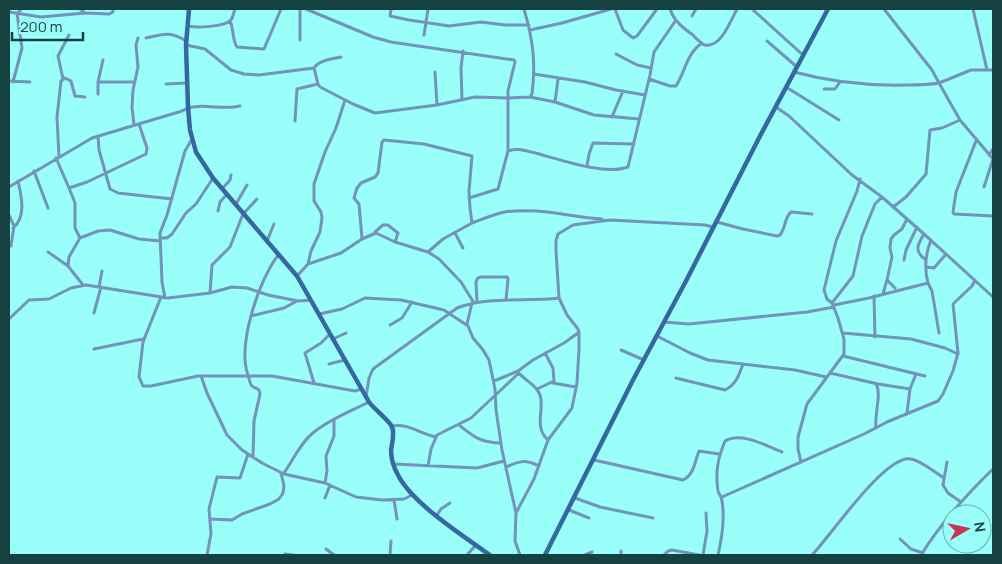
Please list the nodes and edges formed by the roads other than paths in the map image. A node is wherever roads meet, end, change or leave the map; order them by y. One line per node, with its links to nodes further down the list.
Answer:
1 (21, 9): 24 (street)
2 (80, 9): 23 (street)
3 (113, 9): 23 (street)
4 (189, 9): 29 (main road)
5 (234, 9): 27 (street)
6 (281, 9): 27 (street)
7 (300, 9): 35 (street)
8 (306, 9): 39 (street)
9 (390, 9): 28 (street)
10 (428, 9): 28 (street)
11 (524, 9): 30 (street)
12 (611, 9): 30 (street)
13 (616, 9): 14 (street)
14 (657, 9)
15 (670, 9): 26 (street)
16 (696, 9): 25 (street)
17 (737, 9): 38 (street)
18 (752, 9): 41 (street)
19 (828, 9): 41 (main road)
20 (884, 9): 60 (street)
21 (973, 9): 47 (street)
22 (9, 12): 24 (street)
23 (85, 13): 24 (street)
24 (17, 14): 54 (street)
25 (692, 16)
26 (676, 20): 38 (street); 45 (street)
27 (230, 21): 29 (street)
28 (426, 22): 30 (street); 31 (street)
29 (188, 26): 37 (main road)
30 (530, 28): 50 (street)
31 (424, 35)
32 (69, 36): 51 (street)
33 (138, 38): 57 (street)
34 (146, 38): 37 (street)
35 (300, 40)
36 (767, 41): 46 (street)
37 (186, 43): 44 (street); 59 (main road)
38 (702, 43): 53 (street)
39 (463, 51): 70 (street); 72 (street)
40 (616, 54): 45 (street)
41 (803, 56): 46 (main road)
42 (341, 57): 44 (street)
43 (103, 60): 56 (street)
44 (314, 68): 62 (street)
45 (651, 68): 53 (street)
46 (796, 69): 58 (street); 63 (main road)
47 (987, 70): 48 (street); 60 (street)
48 (993, 70)
49 (435, 72): 74 (street)
50 (534, 74): 52 (street); 68 (street)
51 (63, 79): 69 (street); 94 (street)
52 (558, 79): 65 (street); 73 (street)
53 (649, 79): 67 (street)
54 (11, 82): 55 (street)
55 (30, 82)
56 (98, 82): 57 (street); 66 (street)
57 (135, 82): 86 (street)
58 (840, 82): 60 (street); 64 (street)
59 (187, 83): 61 (street); 76 (main road)
60 (938, 83): 83 (street)
61 (166, 84)
62 (318, 84): 71 (street); 84 (street)
63 (786, 88): 77 (main road); 82 (street)
64 (824, 89)
65 (623, 91): 67 (street); 80 (street)
66 (98, 94)
67 (645, 94): 81 (street)
68 (530, 96): 70 (street); 73 (street)
69 (85, 97)
70 (508, 98): 72 (street); 92 (street)
71 (345, 100): 74 (street); 146 (street)
72 (462, 100): 74 (street)
73 (555, 102): 80 (street)
74 (437, 105)
75 (240, 106): 76 (street)
76 (188, 107): 78 (street); 79 (main road)
77 (776, 107): 101 (street); 123 (main road)
78 (182, 111): 79 (street); 85 (street)
79 (188, 114): 88 (main road)
80 (612, 117): 81 (street)
81 (639, 119): 90 (street)
82 (839, 120)
83 (960, 120): 89 (street); 114 (street)
84 (295, 122)
85 (138, 124): 86 (street); 98 (street)
86 (134, 125): 87 (street)
87 (98, 136): 94 (street); 98 (street)
88 (192, 139): 100 (main road); 111 (street)
89 (976, 141): 93 (street); 120 (street)
90 (634, 144): 96 (street); 96 (street)
91 (993, 149): 93 (street)
92 (508, 151): 96 (street); 110 (street)
93 (989, 155): 95 (street)
94 (58, 158): 97 (street); 106 (street)
95 (993, 159): 105 (street)
96 (587, 166)
97 (34, 172): 102 (street); 115 (street)
98 (106, 172): 106 (street); 111 (street)
99 (231, 175): 107 (street)
100 (213, 178): 107 (main road); 134 (street)
101 (860, 179): 109 (street); 169 (street)
102 (18, 181): 104 (street); 128 (street)
103 (247, 185): 113 (street)
104 (9, 187)
105 (984, 187)
106 (69, 188): 132 (street)
107 (222, 189): 108 (main road)
108 (227, 194): 113 (main road); 116 (street)
109 (882, 197): 114 (street); 169 (street)
110 (469, 198): 124 (street); 133 (street)
111 (172, 199): 134 (street)
112 (257, 199): 117 (street)
113 (236, 204): 117 (main road)
114 (893, 206): 122 (street)
115 (48, 208)
116 (218, 211)
117 (243, 214): 136 (main road); 158 (street)
118 (812, 214): 123 (street)
119 (9, 215): 128 (street)
120 (993, 216)
121 (610, 220): 124 (street); 126 (street); 163 (street)
122 (907, 220): 127 (street); 151 (street)
123 (717, 222): 126 (main road)
124 (472, 223): 130 (street)
125 (274, 224): 136 (street)
126 (714, 227): 175 (main road)
127 (917, 227): 131 (street); 144 (street)
128 (14, 228): 138 (street)
129 (374, 233): 133 (street); 137 (street); 137 (street)
130 (455, 233): 139 (street); 141 (street)
131 (924, 234): 135 (street); 145 (street)
132 (80, 238): 134 (street); 147 (street)
133 (362, 239): 146 (street)
134 (160, 240): 162 (street)
135 (931, 240): 143 (street); 145 (street)
136 (267, 241): 142 (main road)
137 (394, 242): 141 (street)
138 (11, 246)
139 (463, 248)
140 (48, 252): 147 (street)
141 (428, 252): 168 (street)
142 (279, 254): 150 (main road); 157 (street)
143 (946, 254): 148 (street); 152 (street)
144 (904, 260)
145 (926, 260): 148 (street)
146 (308, 264): 150 (street)
147 (68, 266): 154 (street)
148 (926, 267): 153 (street)
149 (102, 271): 155 (street)
150 (297, 276): 164 (main road)
151 (887, 280): 156 (street); 159 (street)
152 (975, 280): 161 (street); 189 (street)
153 (928, 283): 159 (street); 178 (street)
154 (83, 285): 155 (street); 174 (street)
155 (100, 287): 162 (street); 171 (street)
156 (895, 288)
157 (260, 292): 158 (street); 166 (street); 173 (street)
158 (210, 293): 162 (street)
159 (883, 294): 160 (street)
160 (874, 296): 169 (street); 184 (street)
161 (993, 297)
162 (163, 298): 185 (street)
163 (559, 298): 165 (street); 179 (street)
164 (311, 300): 166 (street); 172 (main road)
165 (506, 300): 168 (street); 168 (street)
166 (298, 301): 173 (street)
167 (412, 302): 170 (street); 172 (street); 177 (street)
168 (474, 303): 170 (street); 176 (street)
169 (833, 305): 175 (street); 180 (street)
170 (449, 312): 176 (street); 212 (street)
171 (94, 313)
172 (319, 314): 182 (main road)
173 (251, 316): 199 (street)
174 (9, 319)
175 (664, 322): 183 (main road)
176 (467, 324): 203 (street)
177 (390, 325)
178 (939, 332)
179 (578, 333): 188 (street); 207 (street)
180 (843, 333): 184 (street); 190 (street)
181 (346, 334): 182 (street)
182 (332, 336): 191 (main road); 204 (street)
183 (657, 336): 192 (main road); 194 (street)
184 (875, 337): 189 (street)
185 (144, 339): 186 (street); 198 (street)
186 (94, 348)
187 (621, 350): 192 (street)
188 (545, 353): 195 (street); 205 (street)
189 (958, 354): 214 (street)
190 (843, 356): 196 (street); 197 (street)
191 (345, 360): 193 (street); 208 (main road)
192 (644, 360): 226 (main road)
193 (329, 364)
194 (743, 364): 201 (street); 202 (street)
195 (518, 372): 203 (street); 209 (street); 211 (street)
196 (830, 373): 201 (street); 206 (street)
197 (916, 374): 200 (street); 210 (street)
198 (201, 376): 199 (street); 223 (street)
199 (249, 376): 204 (street); 225 (street)
200 (925, 376)
201 (826, 377): 228 (street)
202 (676, 378)
203 (494, 380): 211 (street)
204 (314, 382): 208 (street)
205 (552, 383): 207 (street); 209 (street)
206 (876, 384): 210 (street); 218 (street)
207 (576, 388): 220 (street)
208 (362, 389): 212 (main road)
209 (537, 389): 220 (street)
210 (910, 389): 214 (street)
211 (496, 393): 216 (street); 221 (street)
212 (366, 397): 213 (main road)
213 (369, 402): 215 (street); 217 (main road)
214 (907, 413): 218 (street)
215 (334, 420): 235 (street); 239 (street)
216 (459, 425): 219 (street); 221 (street)
217 (392, 426): 219 (street); 230 (main road)
218 (876, 428): 228 (street)
219 (436, 437): 231 (street)
220 (548, 440): 233 (street)
221 (501, 442): 227 (street)
222 (782, 452): 224 (street)
223 (248, 454): 225 (street); 254 (street)
224 (719, 454): 226 (street); 242 (street)
225 (254, 458): 235 (street)
226 (594, 460): 244 (main road)
227 (504, 461): 231 (street); 232 (street)
228 (801, 462): 242 (street)
229 (947, 462): 238 (street)
230 (393, 464): 231 (street); 241 (main road)
231 (428, 466)
232 (506, 466): 233 (street); 249 (street)
233 (539, 466): 249 (street)
234 (993, 469): 236 (street)
235 (282, 473): 239 (street); 254 (street)
236 (988, 474): 237 (street); 246 (street)
237 (992, 477)
238 (944, 478): 246 (street); 276 (street)
239 (325, 483): 240 (street)
240 (330, 485): 243 (street); 245 (street)
241 (412, 496): 245 (street); 251 (main road)
242 (722, 497): 275 (street)
243 (325, 498)
244 (575, 498): 248 (main road); 253 (street)
245 (394, 500): 255 (street)
246 (961, 502): 262 (street)
247 (450, 503): 251 (street)
248 (569, 510): 252 (street); 270 (main road)
249 (516, 513): 269 (street)
250 (706, 513): 274 (street)
251 (437, 515): 258 (main road)
252 (589, 518)
253 (653, 518)
254 (210, 519): 263 (street)
255 (397, 519)
256 (900, 539): 262 (street)
257 (391, 541): 266 (street)
258 (476, 545): 267 (street); 268 (main road)
259 (326, 549): 265 (street)
260 (592, 552): 271 (street)
261 (285, 554): 264 (street)
262 (922, 554)
263 (207, 555)
264 (293, 555)
265 (334, 555)
266 (390, 555)
267 (466, 555)
268 (490, 555)
269 (520, 555)
270 (545, 555)
271 (585, 555)
272 (664, 555): 273 (street)
273 (699, 555)
274 (703, 555)
275 (718, 555)
276 (812, 555)

